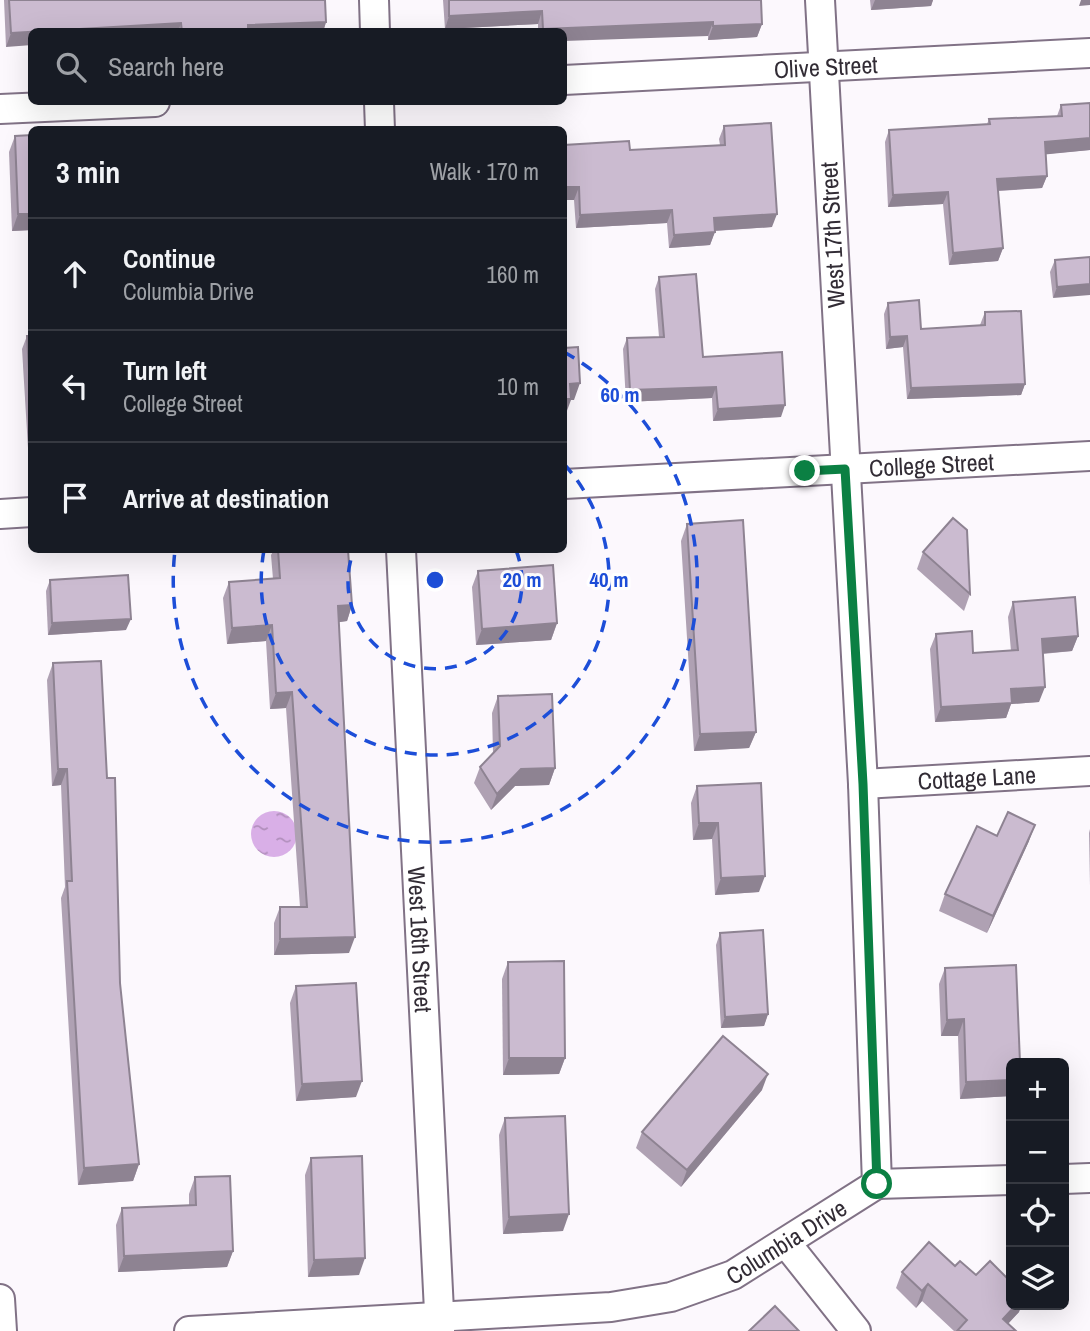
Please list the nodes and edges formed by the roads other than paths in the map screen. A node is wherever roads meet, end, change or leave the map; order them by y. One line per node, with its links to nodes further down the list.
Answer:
1 (374, 0): 3 (street)
2 (820, 0): 5 (street, West 17th Street)
3 (376, 28)
4 (1090, 54): 5 (street, Olive Street)
5 (823, 67): 6 (street, Olive Street); 12 (street, West 17th Street)
6 (567, 80)
7 (97, 105): 9 (street)
8 (379, 105): 10 (street)
9 (0, 110)
10 (380, 126)
11 (1090, 456): 12 (street, College Street)
12 (845, 469): 13 (street, College Street); 18 (street)
13 (567, 484)
14 (28, 512): 15 (street)
15 (0, 514)
16 (401, 553): 25 (street, West 16th Street)
17 (1090, 771): 18 (street, Cottage Lane)
18 (863, 784): 22 (street)
19 (1069, 1178): 20 (street)
20 (1090, 1178)
21 (1006, 1180): 22 (street)
22 (877, 1184): 23 (street, Columbia Drive)
23 (786, 1243): 25 (street, Columbia Drive); 28 (street)
24 (0, 1299): 26 (street)
25 (440, 1325): 27 (street, Columbia Drive)
26 (2, 1331)
27 (189, 1331)
28 (856, 1331)

